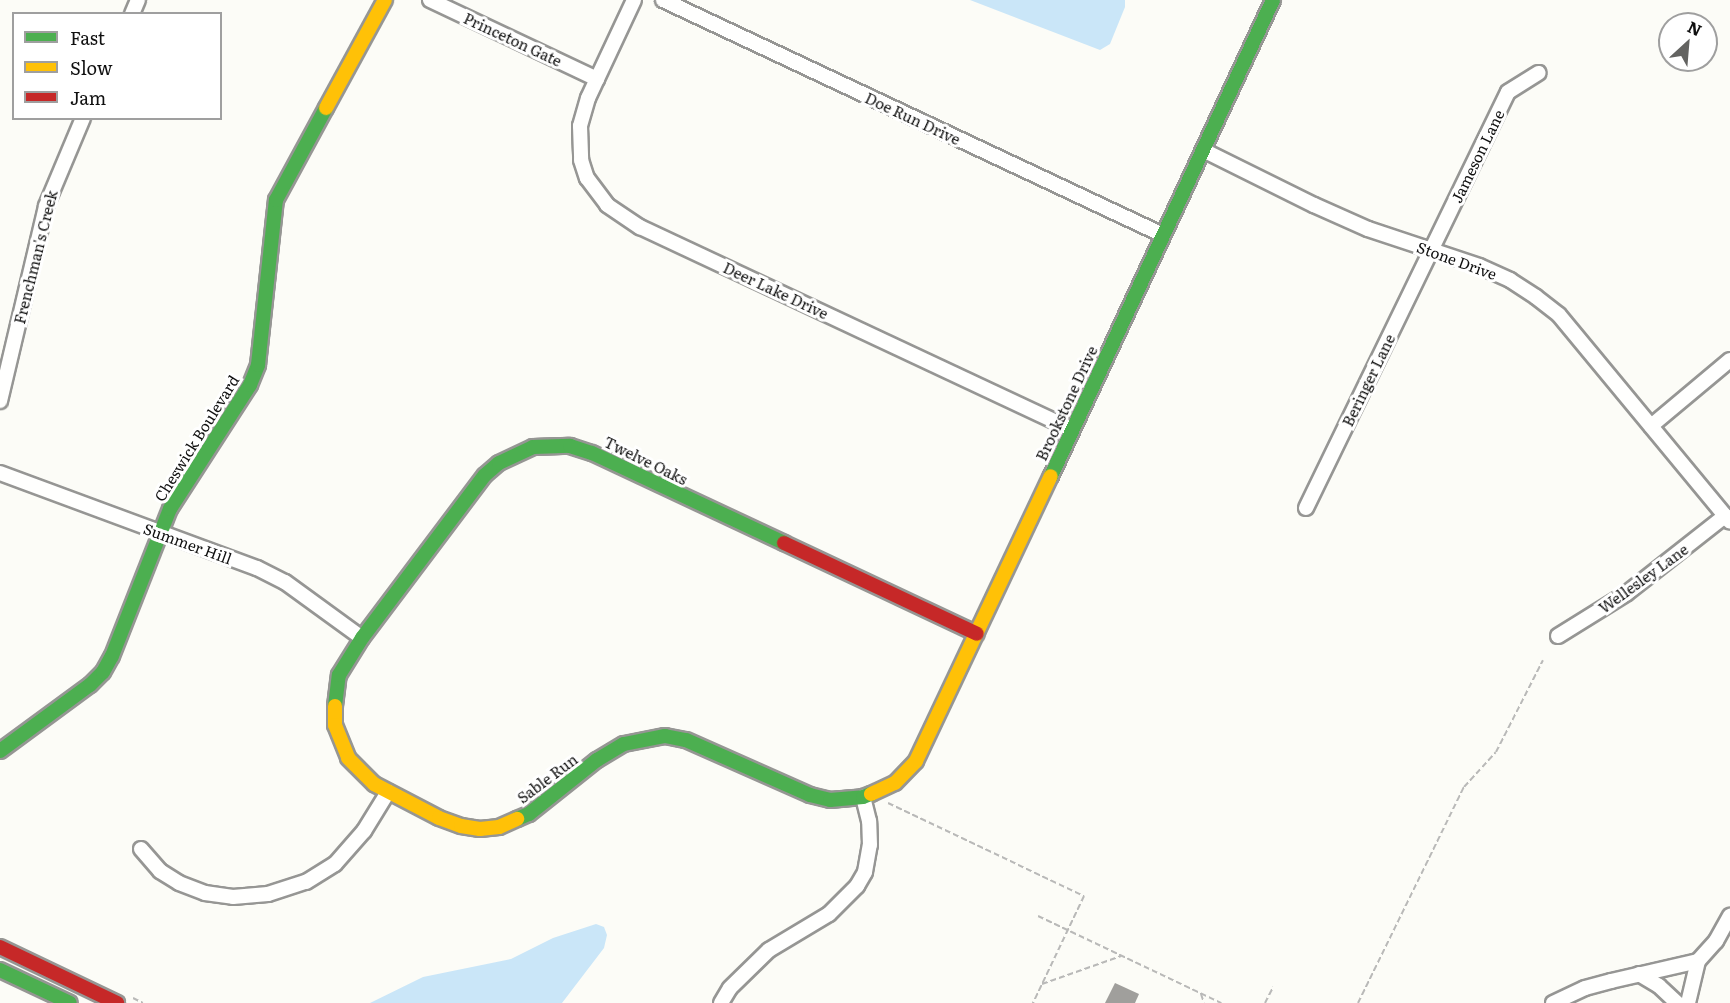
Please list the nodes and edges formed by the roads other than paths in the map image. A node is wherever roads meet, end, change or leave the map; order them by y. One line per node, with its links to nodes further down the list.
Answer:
1 (385, 0): 19 (street, Cheswick Boulevard)
2 (430, 0): 7 (street, Princeton Gate)
3 (634, 0): 7 (street, Deer Lake Drive)
4 (663, 0): 10 (street, Doe Run Drive)
5 (1273, 0): 9 (street, Brookstone Drive)
6 (1538, 73): 11 (street, Jameson Lane)
7 (597, 79): 15 (street, Deer Lake Drive)
8 (82, 120): 13 (street, Frenchman's Creek)
9 (1203, 150): 10 (street, Brookstone Drive); 11 (street, Stone Drive)
10 (1163, 235): 15 (street, Brookstone Drive)
11 (1431, 251): 14 (street, Stone Drive); 17 (street, Beringer Lane)
12 (1730, 360): 14 (street)
13 (0, 401)
14 (1651, 426): 18 (street, Stone Drive)
15 (1072, 429): 20 (street, Brookstone Drive)
16 (0, 473): 19 (street, Summer Hill)
17 (1306, 508)
18 (1728, 519): 21 (street, Wellesley Lane)
19 (160, 532): 22 (street, Summer Hill); 23 (street, Cheswick Boulevard)
20 (976, 634): 22 (street, Twelve Oaks); 25 (street, Brookstone Drive)
21 (1558, 636)
22 (362, 638): 24 (street, Sable Run)
23 (0, 751)
24 (387, 792): 25 (street, Sable Run); 26 (street)
25 (864, 802): 34 (street)
26 (141, 849)
27 (1730, 916): 29 (street)
28 (0, 947): 33 (street)
29 (1698, 961): 31 (street); 37 (street)
30 (0, 970): 32 (street)
31 (1638, 974): 35 (street); 36 (street)
32 (70, 1003)
33 (117, 1003)
34 (721, 1003)
35 (1553, 1003)
36 (1677, 1003)
37 (1688, 1003)

